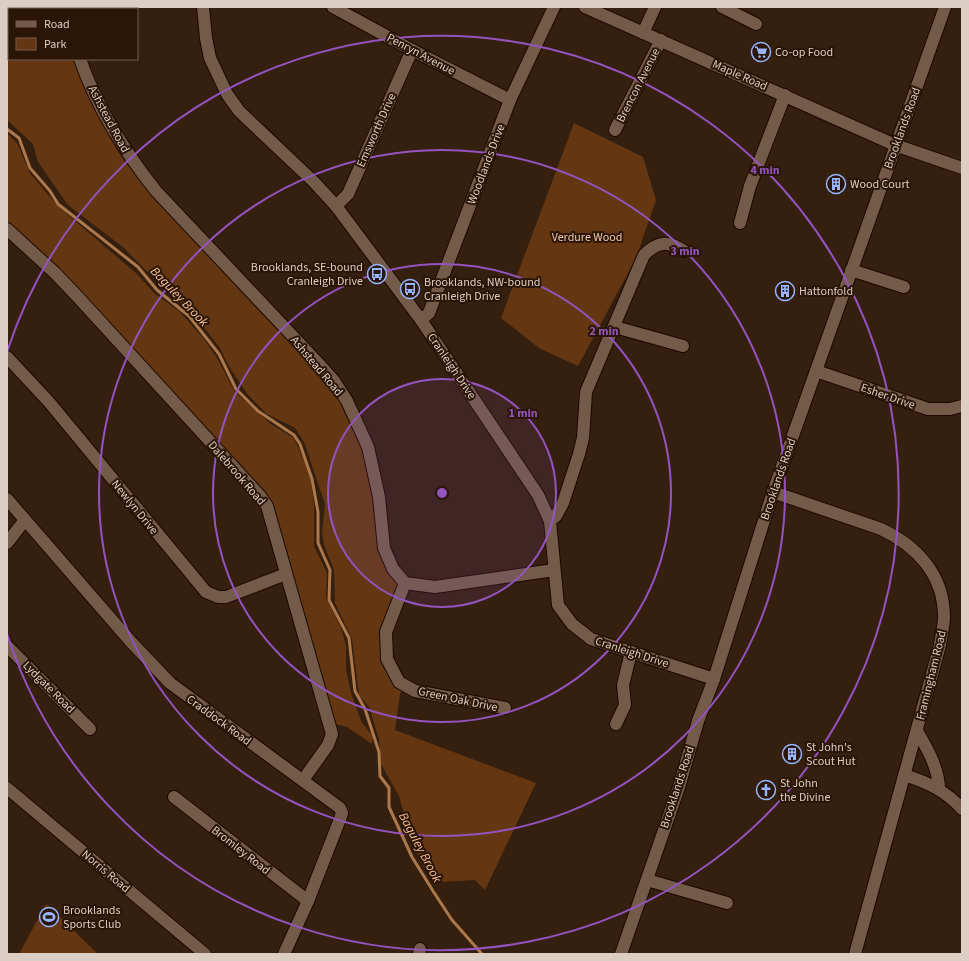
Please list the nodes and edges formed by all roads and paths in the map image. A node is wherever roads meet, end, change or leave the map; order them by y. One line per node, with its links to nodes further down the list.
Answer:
1 (203, 7): 18 (street, Cranleigh Drive)
2 (334, 7): 11 (street, Penryn Avenue)
3 (554, 7): 14 (street, Woodlands Drive)
4 (585, 7): 9 (street, Maple Road)
5 (655, 7): 9 (street)
6 (722, 7): 8 (street)
7 (945, 7): 16 (street, Brooklands Road)
8 (756, 24)
9 (643, 33): 10 (street, Maple Road)
10 (661, 40): 13 (street, Maple Road); 15 (street, Brencon Avenue)
11 (412, 50): 14 (street, Penryn Avenue); 18 (street, Emsworth Drive)
12 (80, 60): 37 (street, Ashstead Road)
13 (785, 95): 16 (street, Maple Road); 19 (street)
14 (510, 100): 24 (street, Woodlands Drive)
15 (615, 130)
16 (895, 145): 17 (street, Maple Road); 22 (street, Brooklands Road)
17 (962, 168)
18 (336, 206): 24 (street, Cranleigh Drive)
19 (740, 223)
20 (7, 229): 36 (street, Dalebrook Road)
21 (684, 251): 25 (street)
22 (852, 270): 23 (street); 28 (street, Brooklands Road)
23 (904, 287)
24 (421, 320): 33 (street, Cranleigh Drive)
25 (614, 327): 26 (street); 33 (street)
26 (683, 346)
27 (7, 357): 36 (street, Newlyn Drive)
28 (816, 371): 29 (street, Esher Drive); 30 (street, Brooklands Road)
29 (962, 406)
30 (773, 492): 40 (street, Brooklands Road); 44 (street, Framingham Road)
31 (7, 499): 32 (street, Craddock Road)
32 (25, 520): 34 (street); 46 (street, Craddock Road)
33 (550, 521): 35 (street, Cranleigh Drive)
34 (7, 543)
35 (554, 570): 37 (street); 39 (street, Cranleigh Drive)
36 (286, 574): 46 (street, Dalebrook Road)
37 (405, 583): 41 (street, Green Oak Drive)
38 (7, 646): 43 (street, Lydgate Road)
39 (631, 652): 40 (street, Cranleigh Drive); 42 (street)
40 (714, 679): 51 (street, Brooklands Road)
41 (505, 708)
42 (616, 724)
43 (90, 729)
44 (917, 731): 45 (street, Framingham Road); 48 (street)
45 (904, 776): 48 (street); 57 (street, Framingham Road)
46 (303, 780): 52 (street, Craddock Road)
47 (7, 788): 54 (street, Norris Road)
48 (939, 789): 50 (street)
49 (174, 797): 52 (street, Bromley Road)
50 (962, 809)
51 (647, 880): 53 (street); 56 (street, Brooklands Road)
52 (308, 901): 55 (street, Craddock Road)
53 (727, 903)
54 (205, 954)
55 (284, 954)
56 (621, 954)
57 (855, 954)

